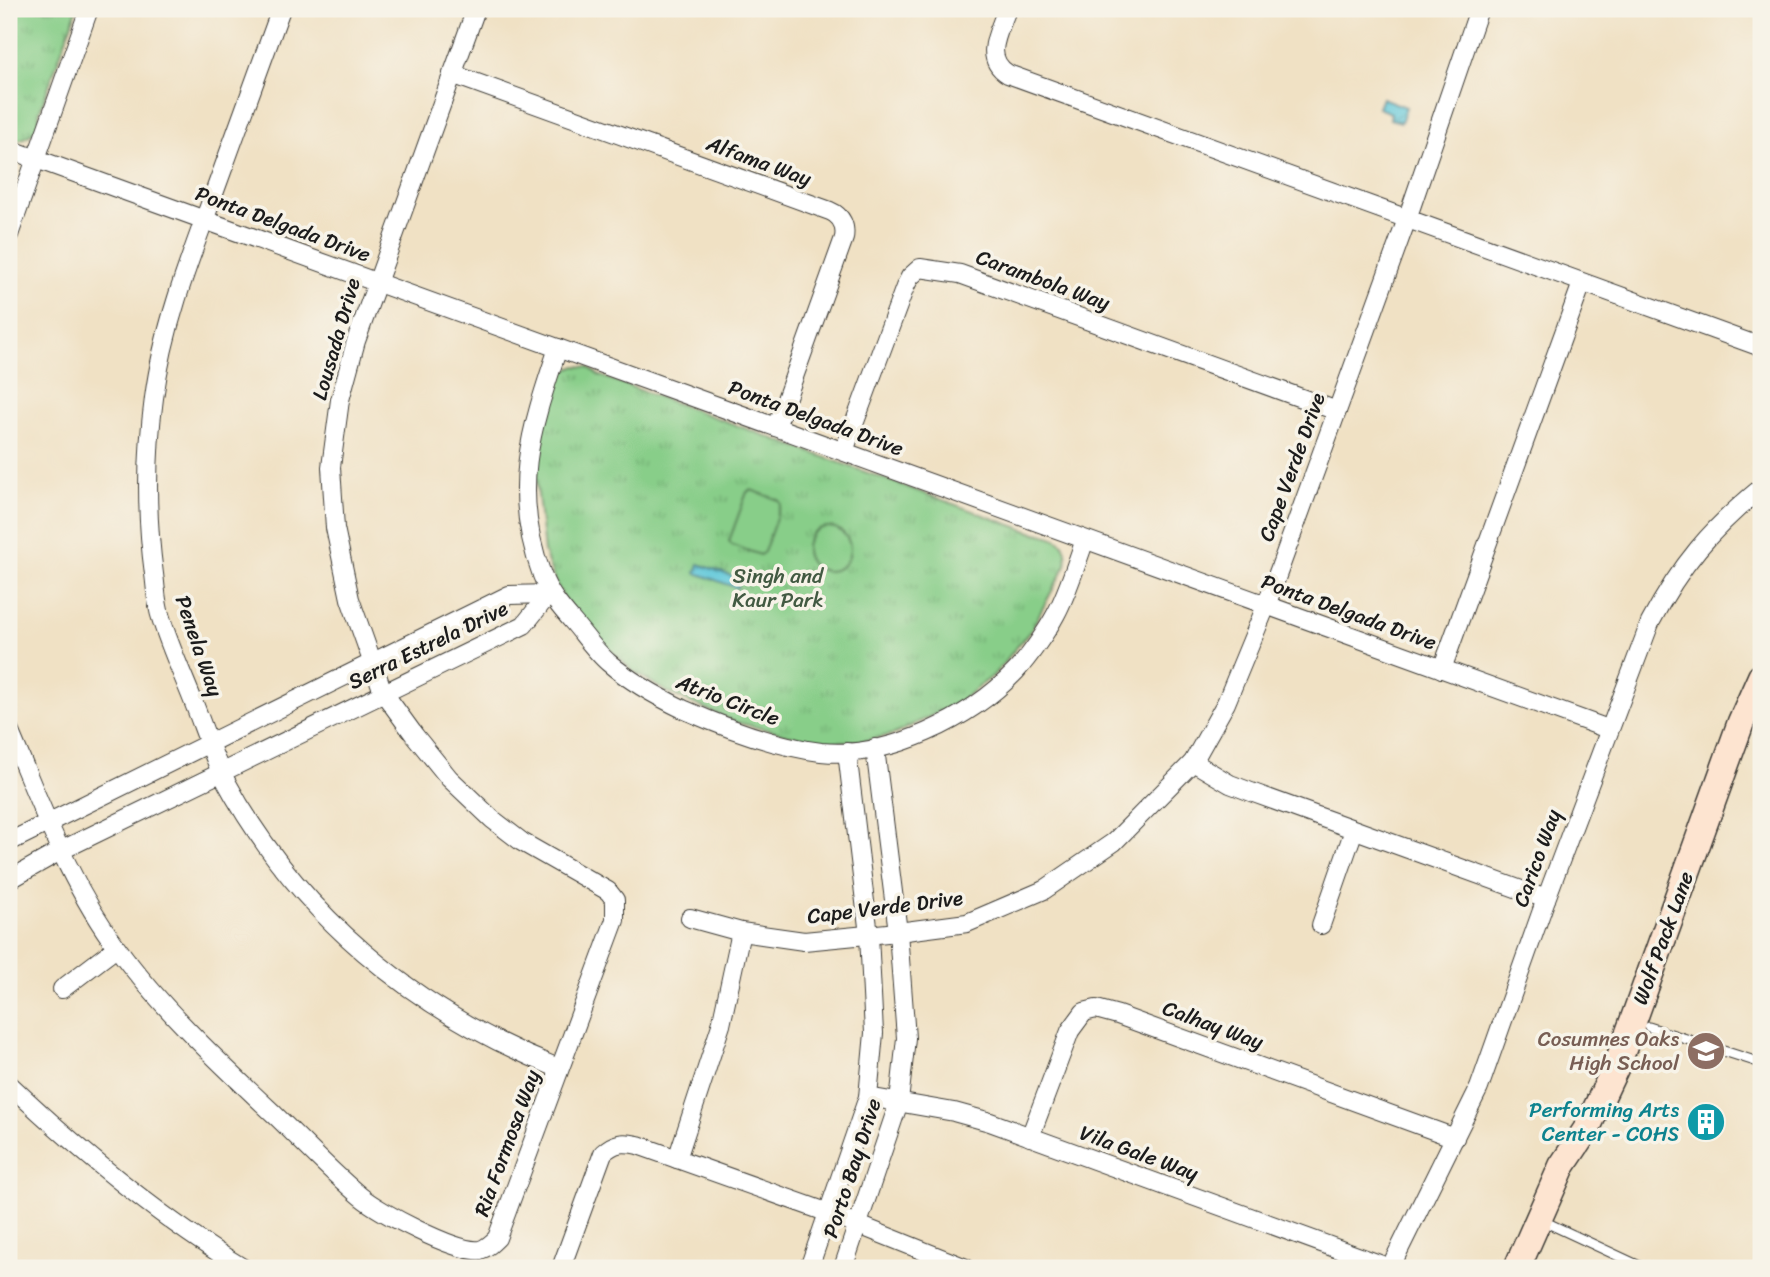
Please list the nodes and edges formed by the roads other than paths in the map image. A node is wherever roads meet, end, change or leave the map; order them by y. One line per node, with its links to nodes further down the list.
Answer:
1 (89, 9): 8 (street)
2 (281, 9): 9 (street, Penela Way)
3 (476, 9): 6 (street, Lousada Drive)
4 (1007, 9): 10 (street)
5 (1476, 10): 10 (street, Cape Verde Drive)
6 (452, 74): 12 (street, Lousada Drive); 17 (street, Alfama Way)
7 (9, 149): 8 (street, Ponta Delgada Drive)
8 (35, 157): 9 (street, Ponta Delgada Drive); 11 (street)
9 (204, 219): 12 (street, Ponta Delgada Drive); 30 (street, Penela Way)
10 (1407, 219): 13 (street); 16 (street, Cape Verde Drive)
11 (9, 235)
12 (376, 282): 15 (street, Ponta Delgada Drive); 23 (street, Lousada Drive)
13 (1582, 283): 14 (street); 24 (street)
14 (1761, 347)
15 (558, 348): 17 (street, Ponta Delgada Drive); 21 (street, Atrio Circle)
16 (1337, 411): 18 (street, Carambola Way); 22 (street, Cape Verde Drive)
17 (776, 427): 18 (street, Ponta Delgada Drive)
18 (844, 451): 20 (street, Ponta Delgada Drive)
19 (1761, 488): 28 (street, Carico Way)
20 (1085, 540): 22 (street, Ponta Delgada Drive); 31 (street, Atrio Circle)
21 (550, 594): 23 (street, Serra Estrela Drive); 26 (street, Serra Estrela Drive); 32 (street, Atrio Circle)
22 (1266, 606): 24 (street, Ponta Delgada Drive); 33 (street, Cape Verde Drive)
23 (372, 662): 26 (street, Lousada Drive); 30 (street, Serra Estrela Drive)
24 (1442, 669): 28 (street, Ponta Delgada Drive)
25 (1761, 677): 58 (street, Wolf Pack Lane)
26 (383, 692): 34 (street, Serra Estrela Drive); 50 (street, Ria Formosa Way)
27 (1761, 711): 48 (street, Wolf Pack Lane)
28 (1608, 729): 40 (street, Carico Way)
29 (9, 730): 35 (street, Ria Formosa Way)
30 (210, 743): 34 (street, Penela Way); 35 (street, Serra Estrela Drive)
31 (875, 748): 32 (street, Atrio Circle); 44 (street, Porto Bay Drive)
32 (847, 752): 45 (street, Porto Bay Drive)
33 (1193, 762): 36 (street); 44 (street, Cape Verde Drive)
34 (222, 774): 38 (street, Serra Estrela Drive); 50 (street, Penela Way)
35 (49, 821): 37 (street, Serra Estrela Drive); 38 (street, Ria Formosa Way)
36 (1354, 830): 40 (street); 42 (street)
37 (9, 842)
38 (62, 850): 39 (street, Serra Estrela Drive); 46 (street, Ria Formosa Way)
39 (9, 880)
40 (1546, 899): 55 (street, Carico Way)
41 (690, 918): 43 (street, Cape Verde Drive)
42 (1321, 925)
43 (741, 932): 45 (street, Cape Verde Drive); 56 (street)
44 (898, 932): 45 (street, Cape Verde Drive); 53 (street, Porto Bay Drive)
45 (869, 935): 52 (street, Porto Bay Drive)
46 (116, 948): 47 (street); 50 (street, Ria Formosa Way)
47 (62, 989)
48 (1649, 1027): 49 (lane); 58 (street, Wolf Pack Lane)
49 (1761, 1063)
50 (558, 1068)
51 (9, 1084): 60 (street)
52 (868, 1097): 53 (street, Vila Gale Way); 57 (street, Porto Bay Drive)
53 (900, 1102): 54 (street, Vila Gale Way); 59 (street, Porto Bay Drive)
54 (1030, 1137): 55 (street, Calhay Way); 65 (street, Vila Gale Way)
55 (1455, 1138): 65 (street, Carico Way)
56 (677, 1159): 57 (street); 61 (street)
57 (829, 1213): 59 (street); 62 (street, Porto Bay Drive)
58 (1546, 1223): 66 (street, Wolf Pack Lane); 67 (street, Wolf Pack Lane); 68 (lane)
59 (858, 1226): 63 (street, Porto Bay Drive); 64 (street)
60 (243, 1268)
61 (561, 1268)
62 (809, 1268)
63 (843, 1268)
64 (966, 1268)
65 (1390, 1268)
66 (1517, 1268)
67 (1536, 1268)
68 (1644, 1268)

